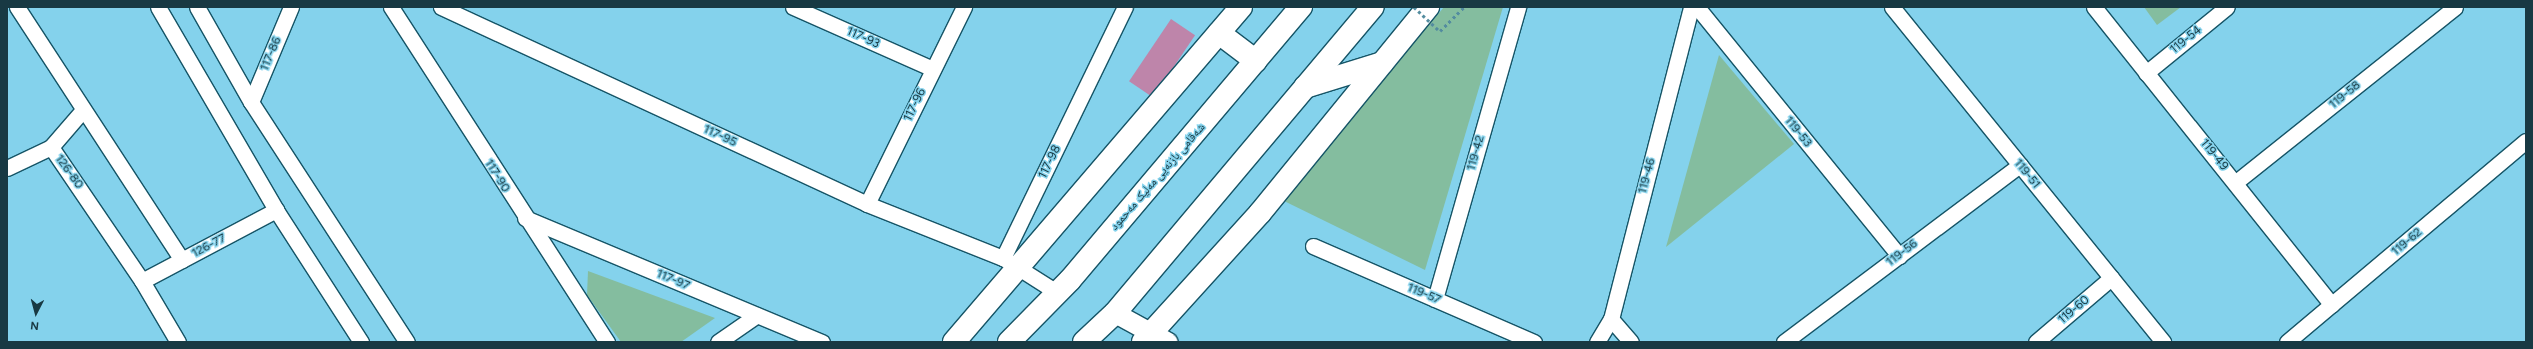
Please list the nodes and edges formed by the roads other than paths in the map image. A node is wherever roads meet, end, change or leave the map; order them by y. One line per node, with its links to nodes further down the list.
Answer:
1 (17, 7): 29 (street)
2 (158, 7): 36 (street)
3 (197, 7): 28 (street)
4 (291, 7): 28 (street, 117-86)
5 (391, 7): 37 (street, 117-90)
6 (441, 7): 35 (street, 117-95)
7 (793, 7): 21 (street, 117-93)
8 (964, 7): 25 (street, 117-96)
9 (1125, 7): 41 (street, 117-98)
10 (1241, 7): 22 (main road)
11 (1301, 7): 23 (main road, شەقامی بازنەیی مەلیک مەحمود)
12 (1373, 7): 27 (main road)
13 (1428, 7): 24 (main road)
14 (1518, 7): 45 (street, 119-42)
15 (1692, 7): 49 (street, 119-46)
16 (1697, 7): 39 (street, 119-53)
17 (1892, 7): 32 (street, 119-51)
18 (2094, 7): 26 (street, 119-49)
19 (2227, 7): 26 (street, 119-54)
20 (2455, 7): 34 (street, 119-58)
21 (817, 12): 25 (street, 117-93)
22 (1219, 33): 23 (main road); 41 (main road)
23 (1256, 61): 44 (main road, شەقامی بازنەیی مەلیک مەحمود)
24 (1382, 63): 27 (main road); 50 (main road)
25 (933, 69): 35 (street, 117-96)
26 (2146, 73): 34 (street, 119-49)
27 (1305, 88): 47 (main road)
28 (251, 102): 53 (street)
29 (83, 110): 31 (street, 126-80); 40 (street)
30 (2526, 141): 46 (street, 119-62)
31 (51, 148): 33 (street); 43 (street, 126-80)
32 (2020, 165): 39 (street, 119-56); 42 (street, 119-51)
33 (7, 168)
34 (2236, 182): 46 (street, 119-49)
35 (867, 204): 41 (street, 117-95)
36 (276, 210): 40 (street, 126-77); 52 (street)
37 (525, 218): 48 (street, 117-97); 54 (street, 117-90)
38 (1313, 246): 45 (street, 119-57)
39 (1899, 256): 63 (street, 119-56)
40 (182, 260): 43 (street, 126-77)
41 (1012, 263): 44 (street); 57 (main road)
42 (2111, 278): 64 (street, 119-60); 65 (street, 119-51)
43 (142, 281): 51 (street, 126-80)
44 (1058, 293): 58 (main road, شەقامی بازنەیی مەلیک مەحمود)
45 (1435, 299): 60 (street, 119-57)
46 (2332, 305): 66 (street, 119-62)
47 (1115, 313): 50 (street); 59 (main road)
48 (757, 315): 55 (street); 56 (street, 117-97)
49 (1611, 319): 61 (street, 119-46); 62 (street)
50 (1154, 339)
51 (178, 342)
52 (361, 342)
53 (407, 342)
54 (607, 342)
55 (718, 342)
56 (822, 342)
57 (954, 342)
58 (1009, 342)
59 (1084, 342)
60 (1534, 342)
61 (1597, 342)
62 (1631, 342)
63 (1784, 342)
64 (2036, 342)
65 (2163, 342)
66 (2287, 342)

